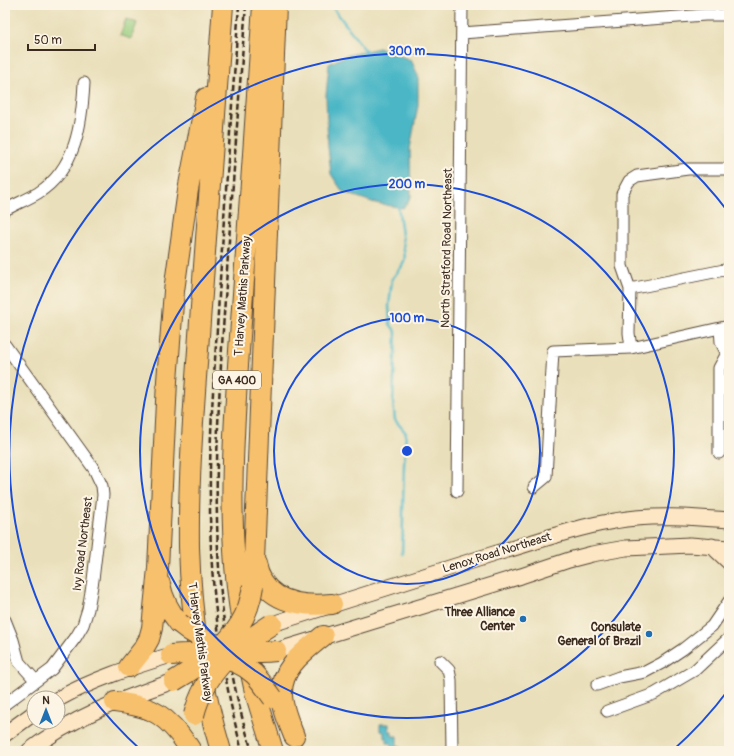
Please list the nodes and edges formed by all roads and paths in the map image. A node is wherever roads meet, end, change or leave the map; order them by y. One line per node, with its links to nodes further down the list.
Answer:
1 (223, 5): 7 (highway, T Harvey Mathis Parkway / GA 400)
2 (264, 5): 50 (highway, T Harvey Mathis Parkway / GA 400)
3 (276, 5): 23 (highway)
4 (462, 5): 6 (street, North Stratford Road Northeast)
5 (729, 15): 6 (street)
6 (462, 33): 19 (street, North Stratford Road Northeast)
7 (220, 48): 25 (highway); 49 (highway, T Harvey Mathis Parkway / GA 400)
8 (84, 83): 10 (street)
9 (729, 169): 12 (street)
10 (5, 210)
11 (729, 269): 12 (street)
12 (630, 289): 15 (street)
13 (724, 327): 15 (street); 16 (street)
14 (5, 345): 37 (street, Ivy Road Northeast)
15 (631, 348): 18 (street)
16 (728, 356): 17 (street)
17 (719, 453)
18 (534, 486)
19 (457, 490)
20 (729, 520): 27 (main road, Lenox Road Northeast)
21 (712, 546): 22 (main road); 24 (main road); 30 (main road)
22 (729, 548)
23 (255, 556): 27 (highway); 33 (highway, bridge)
24 (729, 562)
25 (158, 568): 33 (highway, bridge); 36 (highway)
26 (729, 601): 39 (street)
27 (332, 604): 29 (main road, Lenox Road Northeast)
28 (5, 620): 37 (street)
29 (272, 624): 33 (highway, bridge)
30 (323, 636): 32 (main road); 46 (highway)
31 (729, 638): 43 (street)
32 (276, 651): 33 (highway, bridge)
33 (223, 653): 34 (highway, bridge); 38 (highway, bridge); 46 (highway, bridge); 47 (highway, bridge)
34 (171, 655): 36 (main road)
35 (440, 661): 51 (street)
36 (129, 668): 40 (main road)
37 (36, 681): 42 (street, Ivy Road Northeast)
38 (174, 681): 41 (main road)
39 (597, 685)
40 (66, 695)
41 (114, 702): 47 (highway); 48 (main road)
42 (5, 704)
43 (607, 711)
44 (26, 719): 45 (main road)
45 (5, 734)
46 (297, 744)
47 (190, 749)
48 (29, 751)
49 (221, 751)
50 (274, 751)
51 (452, 751)

